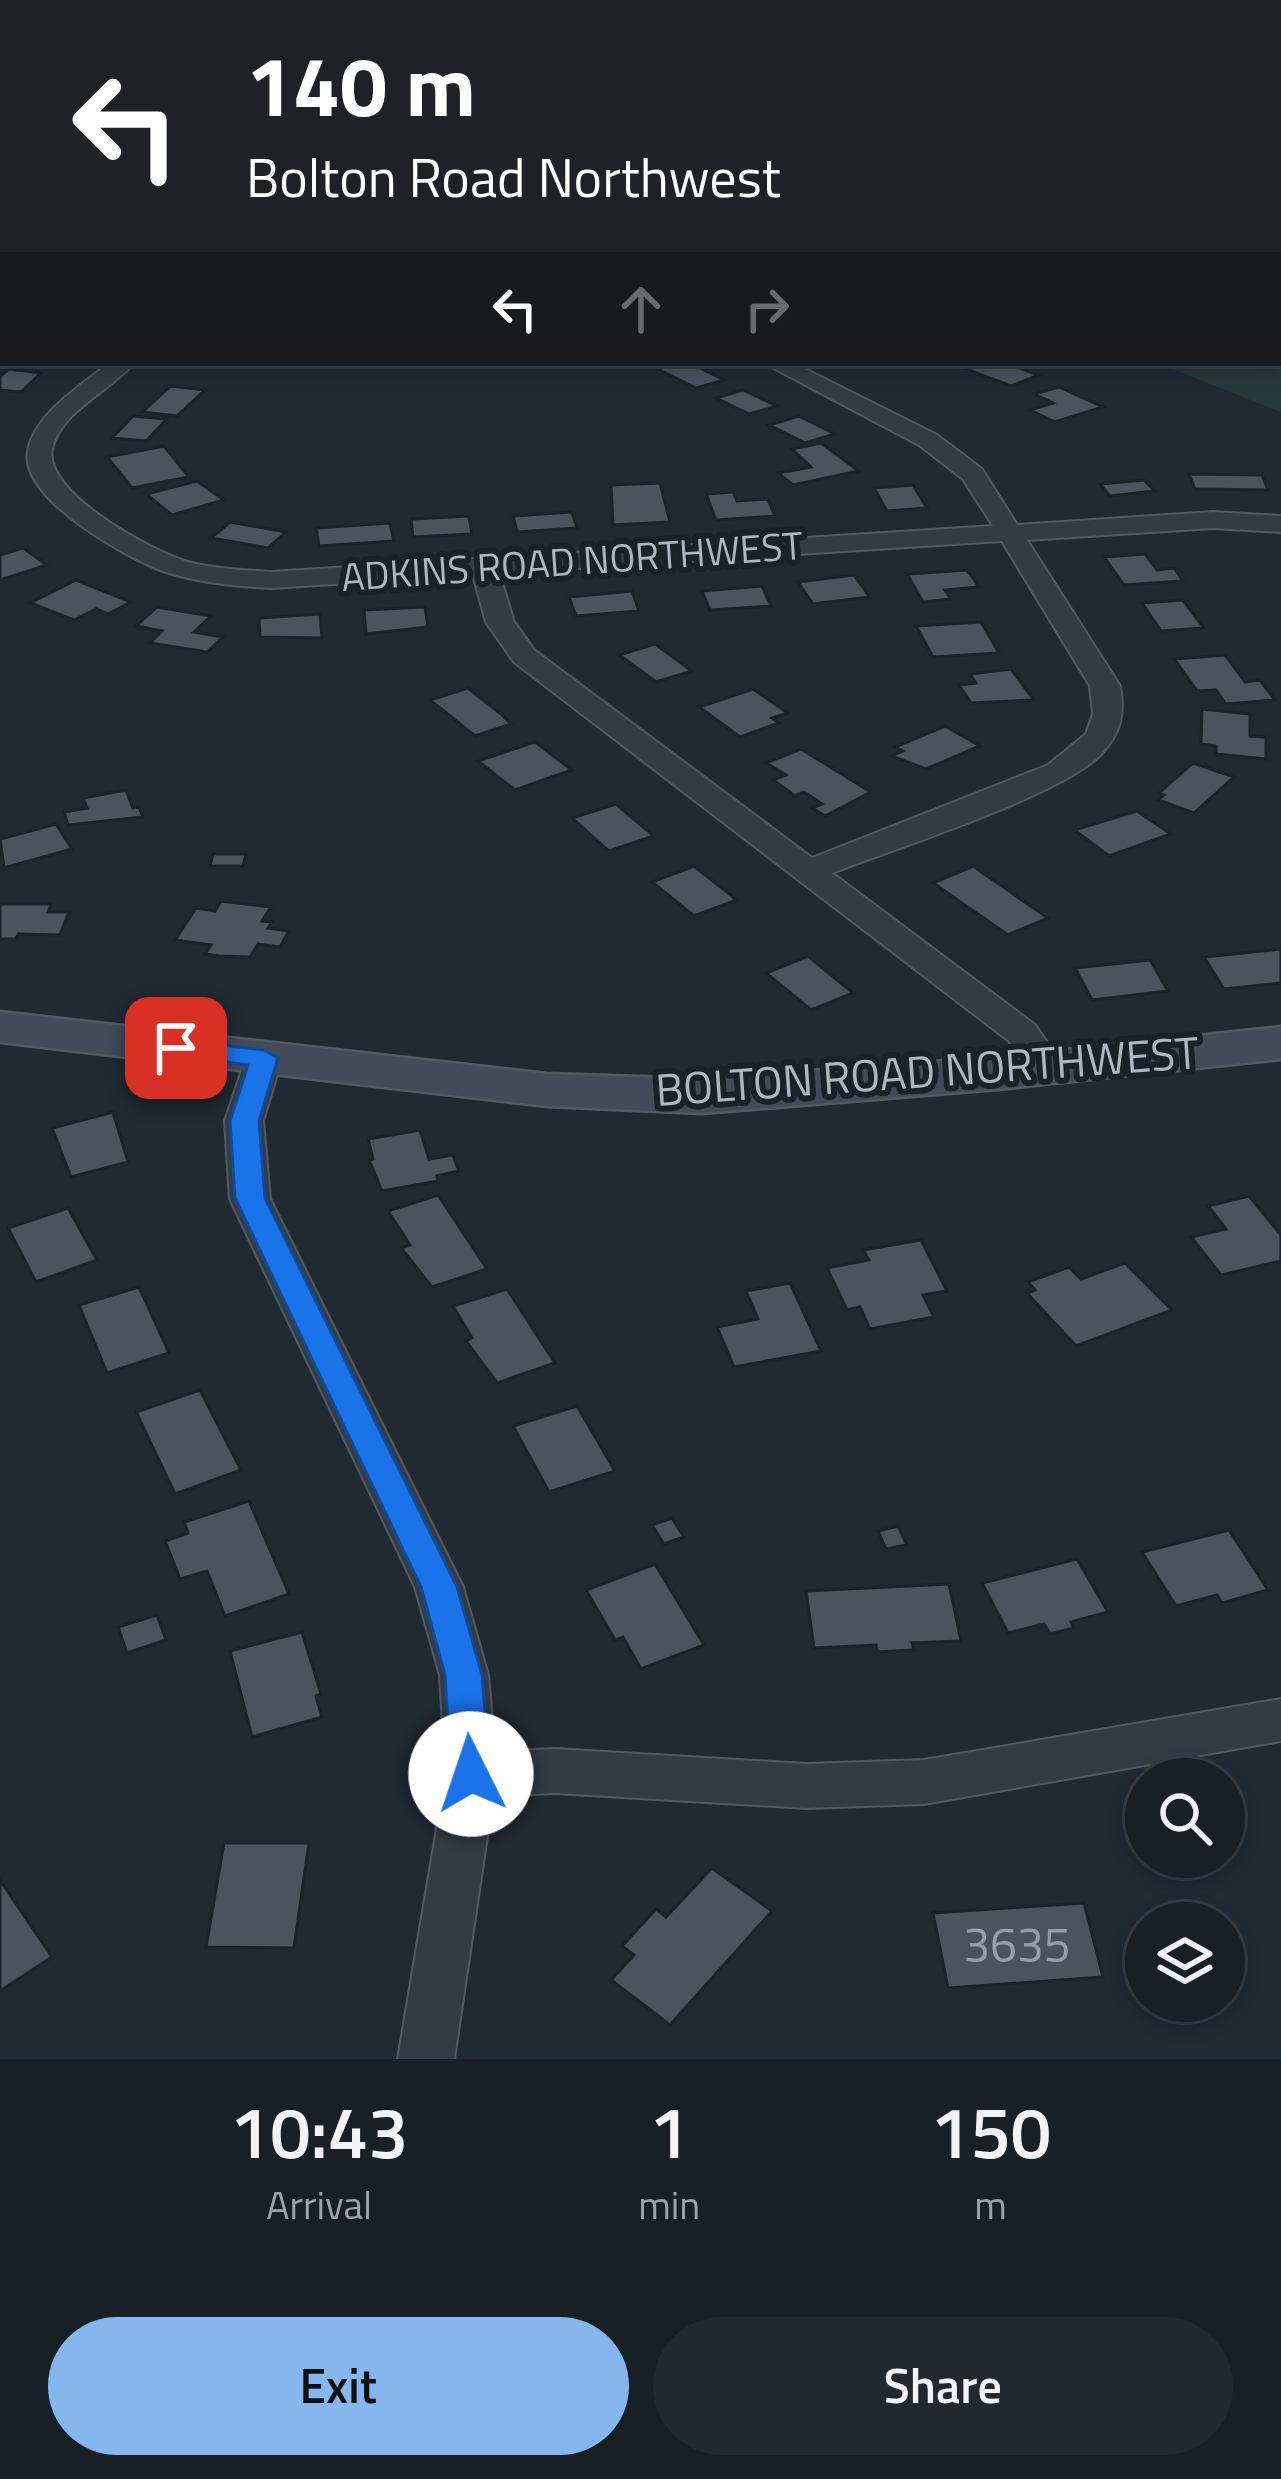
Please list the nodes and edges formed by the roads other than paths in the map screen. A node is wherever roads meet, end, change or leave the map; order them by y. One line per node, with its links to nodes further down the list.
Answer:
1 (120, 366): 5 (street, ADKINS ROAD NORTHWEST)
2 (781, 366): 4 (street)
3 (1281, 524): 4 (street, ADKINS ROAD NORTHWEST)
4 (1011, 533): 5 (street, ADKINS ROAD NORTHWEST); 6 (street)
5 (484, 567): 6 (street)
6 (808, 871): 10 (street)
7 (0, 1027): 9 (street, BOLTON ROAD NORTHWEST)
8 (1281, 1043): 10 (street, BOLTON ROAD NORTHWEST)
9 (264, 1058): 10 (street, BOLTON ROAD NORTHWEST); 12 (street)
10 (1046, 1066)
11 (1281, 1720): 12 (street)
12 (471, 1774): 13 (street)
13 (426, 2059)

